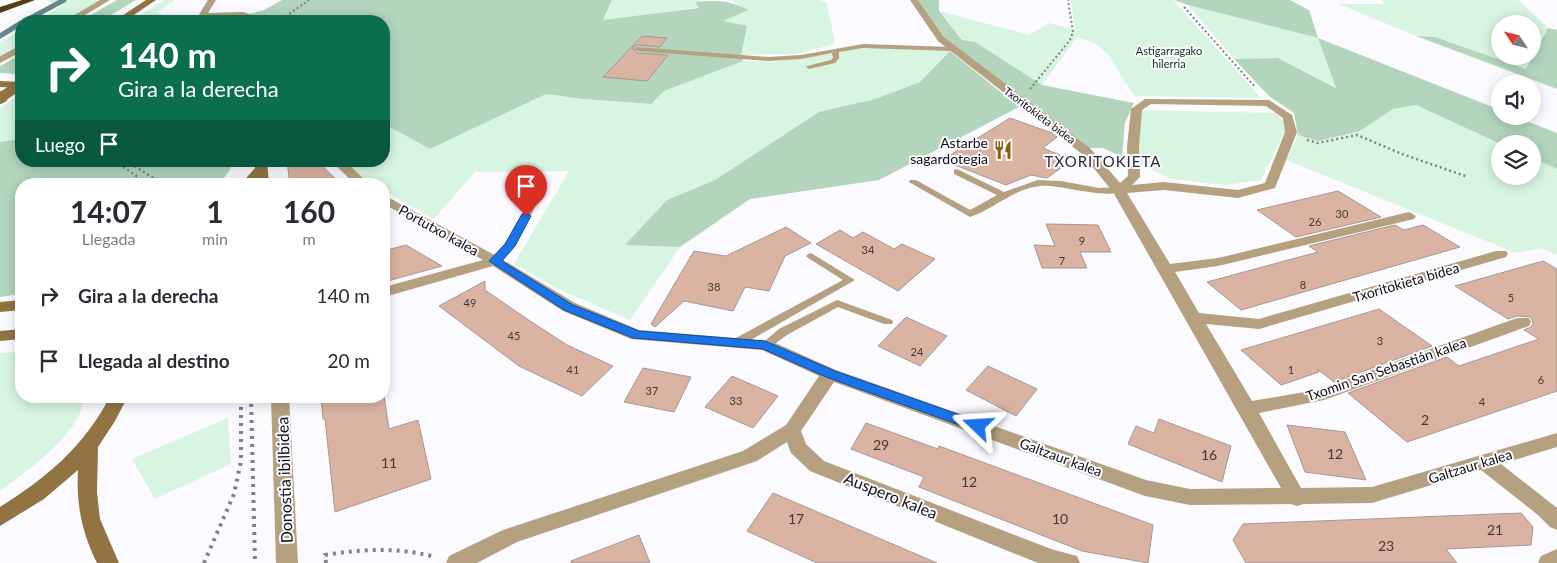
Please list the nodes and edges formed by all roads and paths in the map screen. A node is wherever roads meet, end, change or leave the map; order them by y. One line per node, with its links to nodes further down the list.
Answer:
1 (31, 0): 9 (highway)
2 (106, 0): 10 (street)
3 (152, 0): 11 (main road)
4 (212, 0): 12 (street)
5 (310, 0): 13 (path)
6 (914, 0): 15 (street, Txoritokieta bidea)
7 (1068, 0): 24 (path)
8 (1184, 7): 25 (path)
9 (0, 10)
10 (80, 15)
11 (128, 15)
12 (204, 15)
13 (291, 15)
14 (637, 49): 16 (lane)
15 (952, 49): 16 (lane); 24 (street, Txoritokieta bidea)
16 (835, 50): 19 (lane)
17 (15, 51): 18 (street)
18 (0, 60)
19 (809, 67)
20 (0, 84): 21 (main road)
21 (15, 85)
22 (15, 89): 23 (main road, bridge)
23 (0, 98)
24 (1024, 103): 38 (street, Txoritokieta bidea)
25 (1269, 103): 26 (street); 38 (street)
26 (1290, 135): 32 (path); 38 (street)
27 (124, 167): 33 (path)
28 (135, 167): 34 (path)
29 (260, 167): 35 (main road)
30 (344, 167): 36 (street)
31 (957, 172): 39 (lane)
32 (1468, 176)
33 (139, 178)
34 (152, 178)
35 (252, 178)
36 (356, 178)
37 (913, 182): 39 (lane)
38 (1119, 190): 39 (lane); 46 (street, Txoritokieta bidea)
39 (1004, 195)
40 (534, 201): 45 (lane)
41 (390, 202): 45 (street, Portutxo kalea)
42 (1409, 216): 46 (street)
43 (1501, 254): 50 (street, Txoritokieta bidea)
44 (811, 256): 55 (lane)
45 (495, 261): 47 (street); 55 (street, Galtzaur kalea)
46 (1166, 269): 50 (street, Txoritokieta bidea)
47 (390, 290)
48 (15, 306): 49 (main road)
49 (0, 307)
50 (1194, 318): 62 (street, Txoritokieta bidea)
51 (888, 322): 56 (lane)
52 (1523, 322): 62 (street, Txomin San Sebastián kalea)
53 (15, 335): 54 (main road)
54 (0, 336)
55 (738, 342): 56 (street, Galtzaur kalea)
56 (765, 345): 57 (street, Galtzaur kalea)
57 (830, 374): 63 (street); 67 (street, Galtzaur kalea)
58 (116, 403): 65 (main road)
59 (240, 403): 73 (path)
60 (251, 403): 74 (path)
61 (280, 403): 75 (street, Donostia ibilbidea)
62 (1247, 408): 67 (street, Txoritokieta bidea)
63 (792, 430): 71 (street); 77 (street, Auspero kalea)
64 (1557, 440): 66 (street, Galtzaur kalea)
65 (89, 445): 68 (main road); 72 (main road)
66 (1484, 462): 67 (street, Galtzaur kalea); 69 (street)
67 (1297, 498)
68 (0, 518)
69 (1557, 521)
70 (1557, 558): 78 (street)
71 (448, 560): 76 (path)
72 (108, 563)
73 (204, 563)
74 (255, 563)
75 (287, 563)
76 (326, 563)
77 (1069, 563)
78 (1549, 563)

